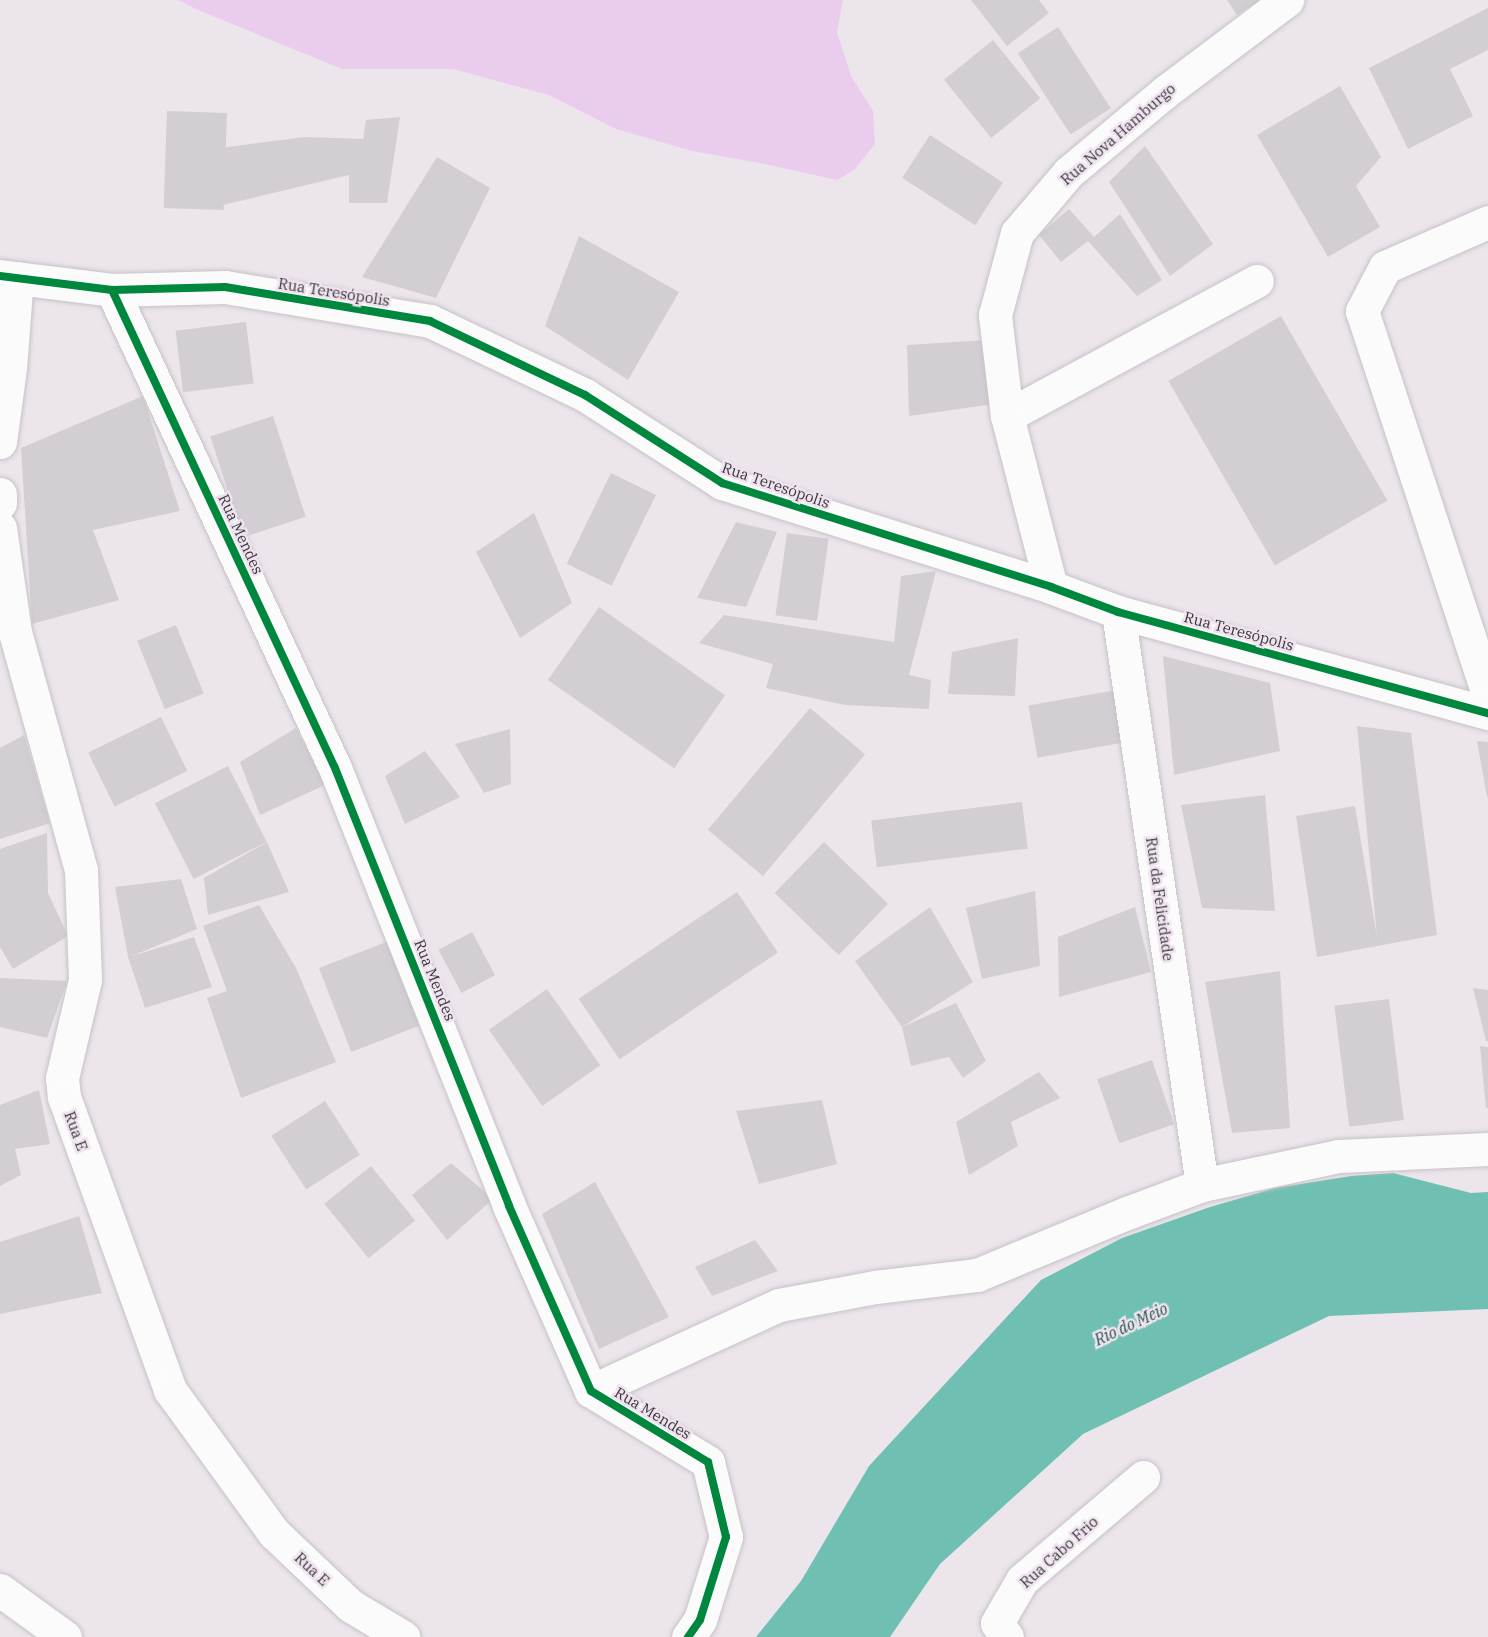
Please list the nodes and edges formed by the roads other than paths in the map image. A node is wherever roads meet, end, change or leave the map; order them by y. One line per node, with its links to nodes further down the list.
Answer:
1 (1287, 0): 6 (street, Rua Nova Hamburgo)
2 (1488, 222): 13 (street)
3 (8, 277): 5 (street, Rua Teresópolis); 7 (street)
4 (1257, 281): 6 (street)
5 (112, 290): 11 (street, Rua Teresópolis); 17 (street, Rua Mendes)
6 (1007, 416): 11 (street, Rua Nova Hamburgo)
7 (0, 442)
8 (0, 494): 9 (street)
9 (0, 503)
10 (0, 528): 21 (street, Rua E)
11 (1051, 587): 12 (street, Rua Teresópolis)
12 (1118, 612): 14 (street, Rua Teresópolis); 16 (street, Rua da Felicidade)
13 (1488, 696)
14 (1488, 713)
15 (1488, 1149): 16 (street)
16 (1202, 1185): 17 (street)
17 (591, 1391): 22 (street, Rua Mendes)
18 (1143, 1478): 23 (street, Rua Cabo Frio)
19 (0, 1590): 20 (street)
20 (65, 1637)
21 (403, 1637)
22 (687, 1637)
23 (1007, 1637)

